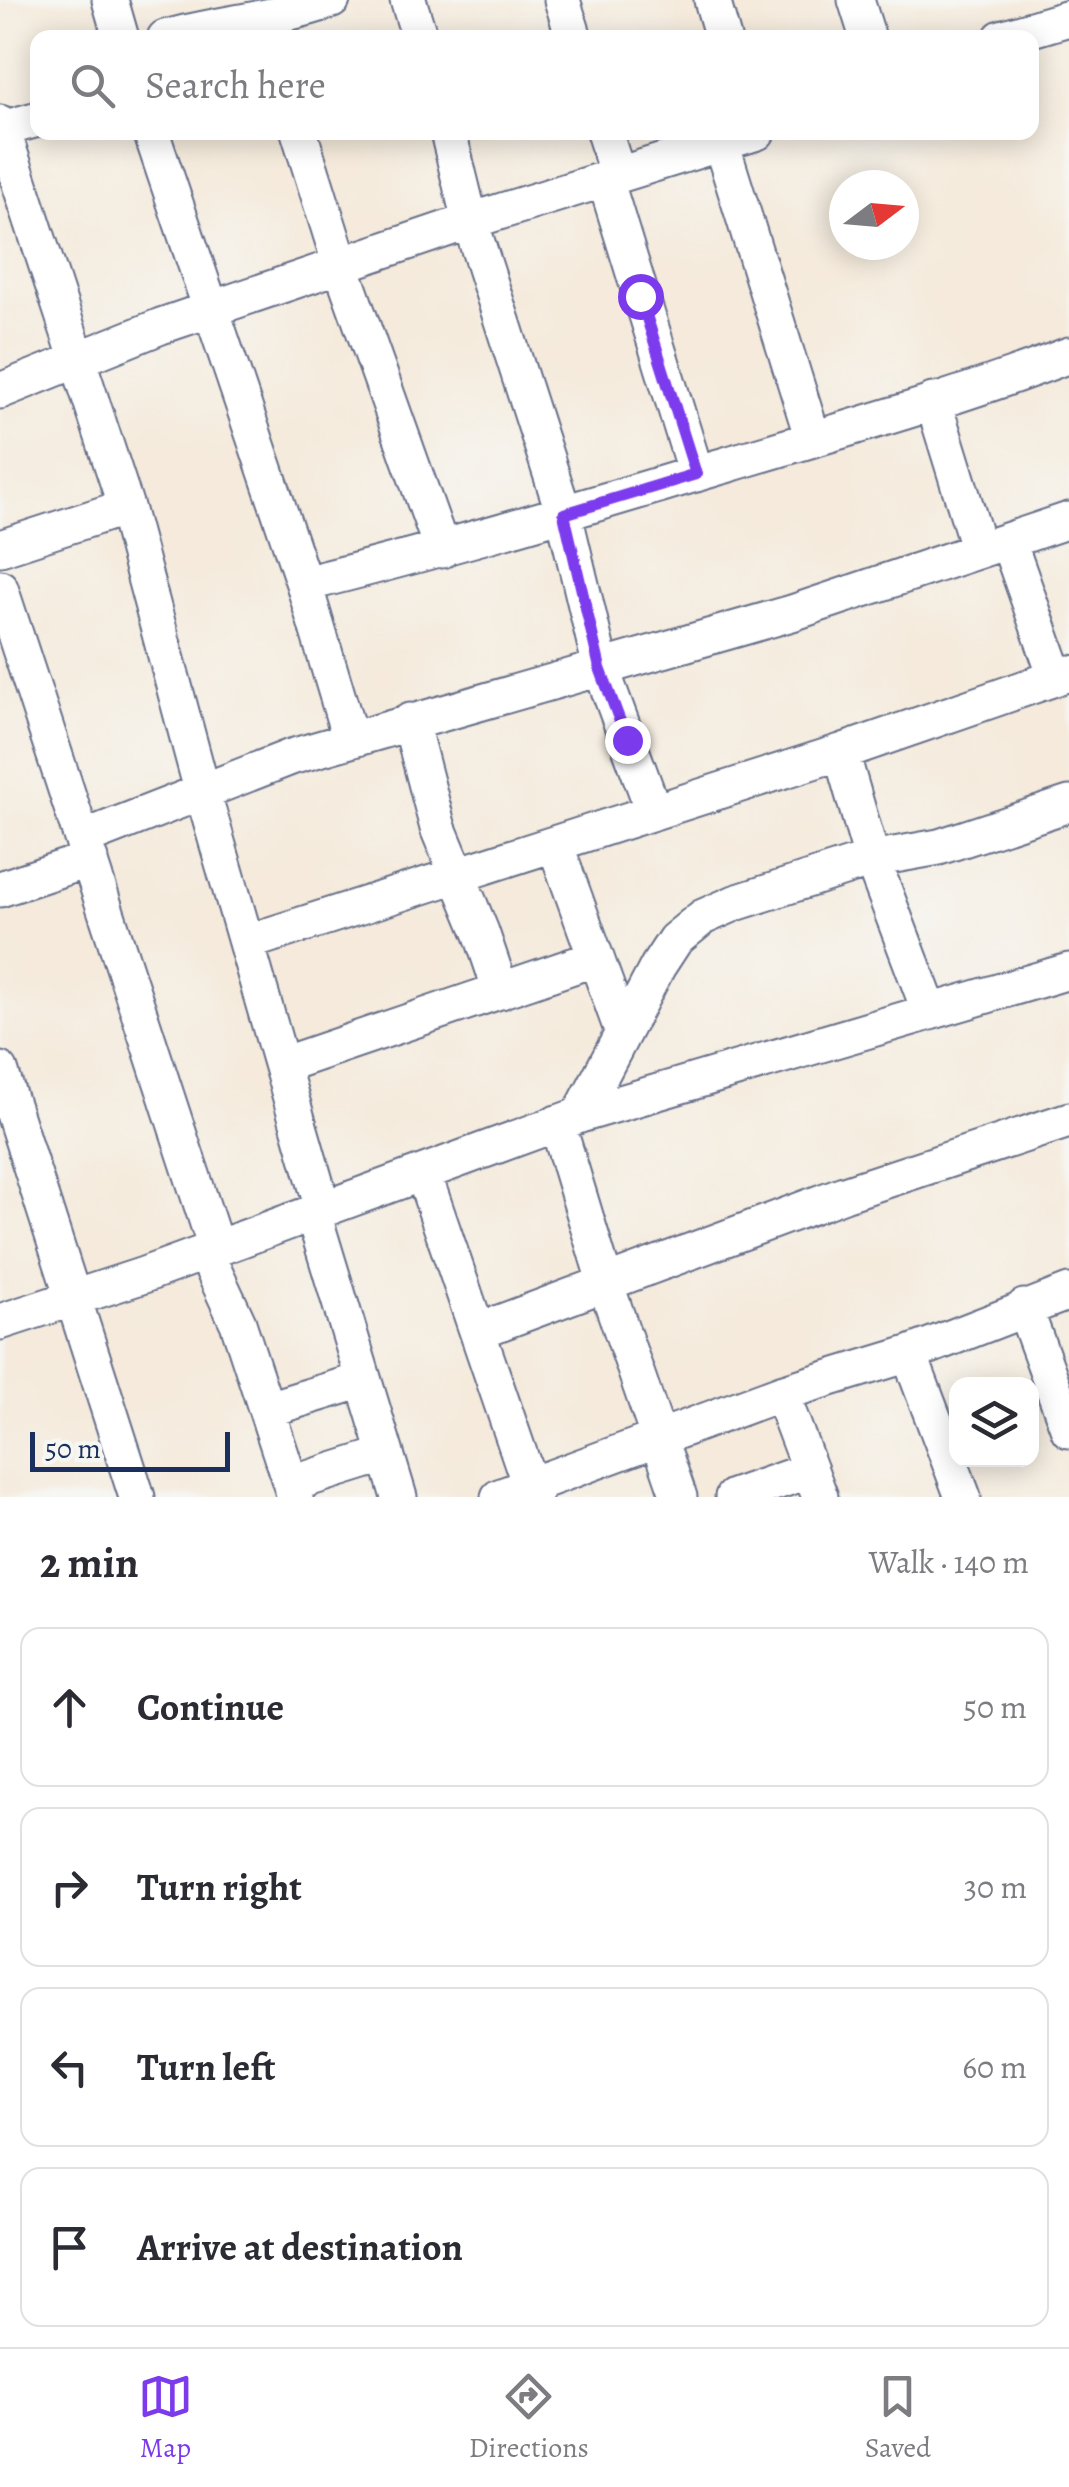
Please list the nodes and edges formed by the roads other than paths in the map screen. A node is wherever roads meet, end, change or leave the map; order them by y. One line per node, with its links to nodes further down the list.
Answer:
1 (110, 0): 9 (street)
2 (332, 0): 7 (street)
3 (408, 0): 11 (street)
4 (562, 0): 12 (street)
5 (712, 0): 13 (street)
6 (856, 0): 14 (street)
7 (265, 18): 10 (street)
8 (1069, 18): 15 (street)
9 (119, 30)
10 (195, 30)
11 (417, 30)
12 (571, 30)
13 (721, 30)
14 (865, 30)
15 (1028, 30)
16 (30, 120): 17 (street)
17 (1, 126): 25 (street)
18 (154, 140): 28 (street)
19 (302, 140): 27 (street)
20 (450, 140): 26 (street)
21 (605, 140): 24 (street)
22 (733, 140): 24 (street)
23 (747, 140): 33 (street)
24 (611, 177): 26 (street); 34 (street)
25 (10, 191): 30 (street)
26 (470, 221): 27 (street); 36 (street)
27 (341, 266): 28 (street); 40 (street)
28 (211, 309): 30 (street); 41 (street)
29 (1069, 355): 32 (street)
30 (78, 362): 31 (street); 35 (street)
31 (0, 392)
32 (933, 401): 33 (street); 38 (street)
33 (813, 439): 34 (street)
34 (696, 474): 36 (street)
35 (126, 507): 39 (street); 48 (street)
36 (564, 514): 40 (street); 43 (street)
37 (1069, 520): 38 (street)
38 (993, 545): 43 (street); 44 (street)
39 (0, 548)
40 (442, 550): 41 (street)
41 (304, 584): 46 (street)
42 (0, 588): 52 (street)
43 (600, 668): 45 (street); 50 (street)
44 (1063, 675): 47 (street)
45 (410, 720): 46 (street); 54 (street)
46 (350, 738): 48 (street)
47 (841, 752): 50 (street); 53 (street)
48 (202, 790): 52 (street); 56 (street)
49 (1069, 804): 53 (street)
50 (654, 812): 51 (street)
51 (555, 844): 54 (street); 57 (street)
52 (87, 848): 55 (street); 68 (street)
53 (872, 859): 60 (street); 61 (street)
54 (457, 876): 56 (street); 59 (street)
55 (0, 890)
56 (248, 942): 62 (street)
57 (596, 958): 59 (street); 61 (street)
58 (1069, 970): 60 (street)
59 (501, 991): 62 (street)
60 (930, 1012): 64 (street)
61 (624, 1033): 64 (street)
62 (282, 1065): 67 (street)
63 (0, 1070): 71 (street)
64 (569, 1119): 66 (street); 69 (street)
65 (1069, 1120): 69 (street)
66 (423, 1172): 67 (street); 74 (street)
67 (318, 1211): 68 (street); 76 (street)
68 (211, 1250): 71 (street); 78 (street)
69 (606, 1285): 74 (street); 80 (street)
70 (1069, 1292): 72 (street)
71 (72, 1298): 73 (street); 85 (street)
72 (1024, 1307): 75 (street); 79 (street)
73 (0, 1322)
74 (478, 1331): 84 (street)
75 (909, 1354): 77 (street); 89 (street)
76 (363, 1380): 78 (street); 81 (street)
77 (781, 1393): 80 (street); 82 (street)
78 (268, 1409): 83 (street)
79 (1069, 1430)
80 (656, 1436): 84 (street); 87 (street)
81 (384, 1455): 83 (street); 86 (street)
82 (815, 1484): 88 (street)
83 (293, 1490)
84 (521, 1493)
85 (137, 1497)
86 (400, 1497)
87 (678, 1497)
88 (733, 1497)
89 (963, 1497)

